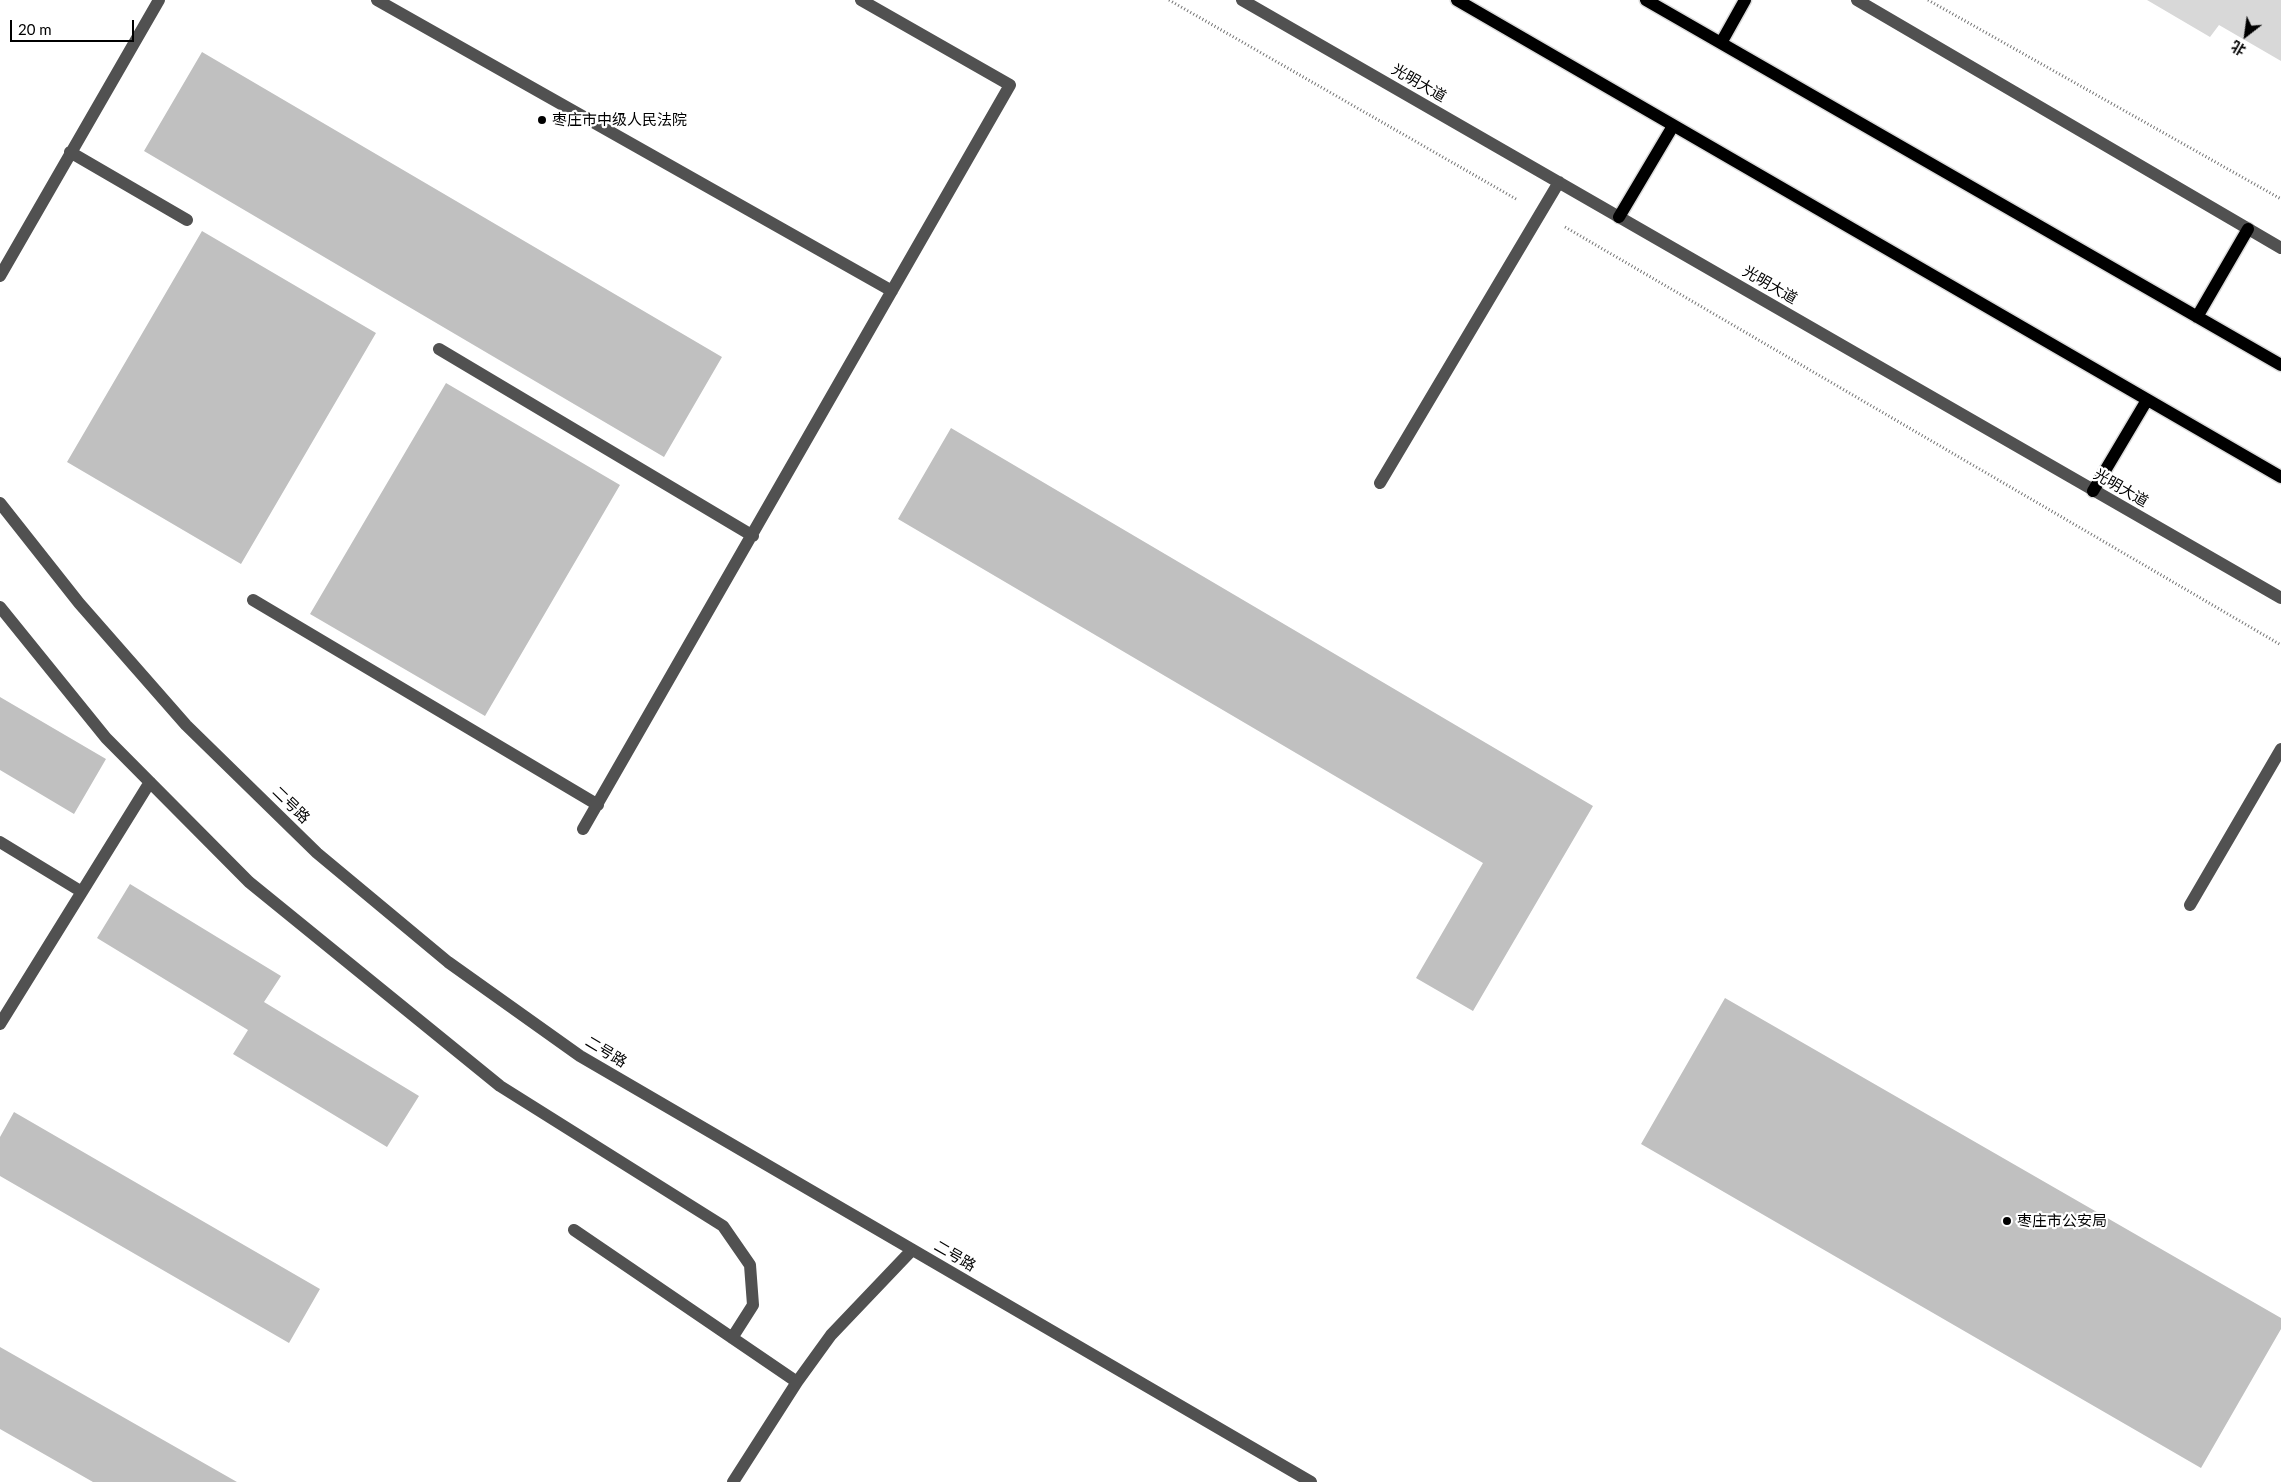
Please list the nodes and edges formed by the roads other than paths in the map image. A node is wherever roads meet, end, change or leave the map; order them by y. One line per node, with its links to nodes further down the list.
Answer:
1 (159, 0): 11 (street)
2 (377, 0): 18 (street)
3 (861, 0): 18 (street)
4 (1242, 0): 12 (street, 光明大道)
5 (1457, 0): 10 (main road)
6 (1646, 0): 9 (main road)
7 (1745, 0): 9 (main road)
8 (1857, 0): 15 (street)
9 (1721, 43): 19 (main road)
10 (1673, 126): 13 (main road); 22 (main road)
11 (70, 152): 14 (street); 17 (street)
12 (1558, 182): 13 (street, 光明大道); 24 (street)
13 (1619, 217): 25 (street, 光明大道)
14 (187, 220)
15 (2248, 229): 16 (street); 19 (main road)
16 (2281, 248)
17 (0, 276)
18 (892, 291): 27 (street)
19 (2197, 317): 21 (main road)
20 (439, 349): 27 (street)
21 (2281, 365)
22 (2147, 400): 23 (main road); 25 (main road)
23 (2281, 477)
24 (1380, 483)
25 (2094, 491): 28 (street, 光明大道)
26 (0, 503): 40 (street, 二号路)
27 (753, 536): 33 (street)
28 (2281, 598)
29 (252, 600): 33 (street)
30 (0, 607): 32 (street)
31 (2281, 749): 37 (street)
32 (150, 782): 36 (street); 41 (street)
33 (598, 805): 34 (street)
34 (583, 829)
35 (0, 842): 36 (street)
36 (82, 892): 38 (street)
37 (2190, 906)
38 (0, 1024)
39 (574, 1230): 41 (street)
40 (912, 1250): 42 (street); 44 (street, 二号路)
41 (732, 1338): 42 (street)
42 (797, 1382): 43 (street)
43 (732, 1482)
44 (1311, 1482)

